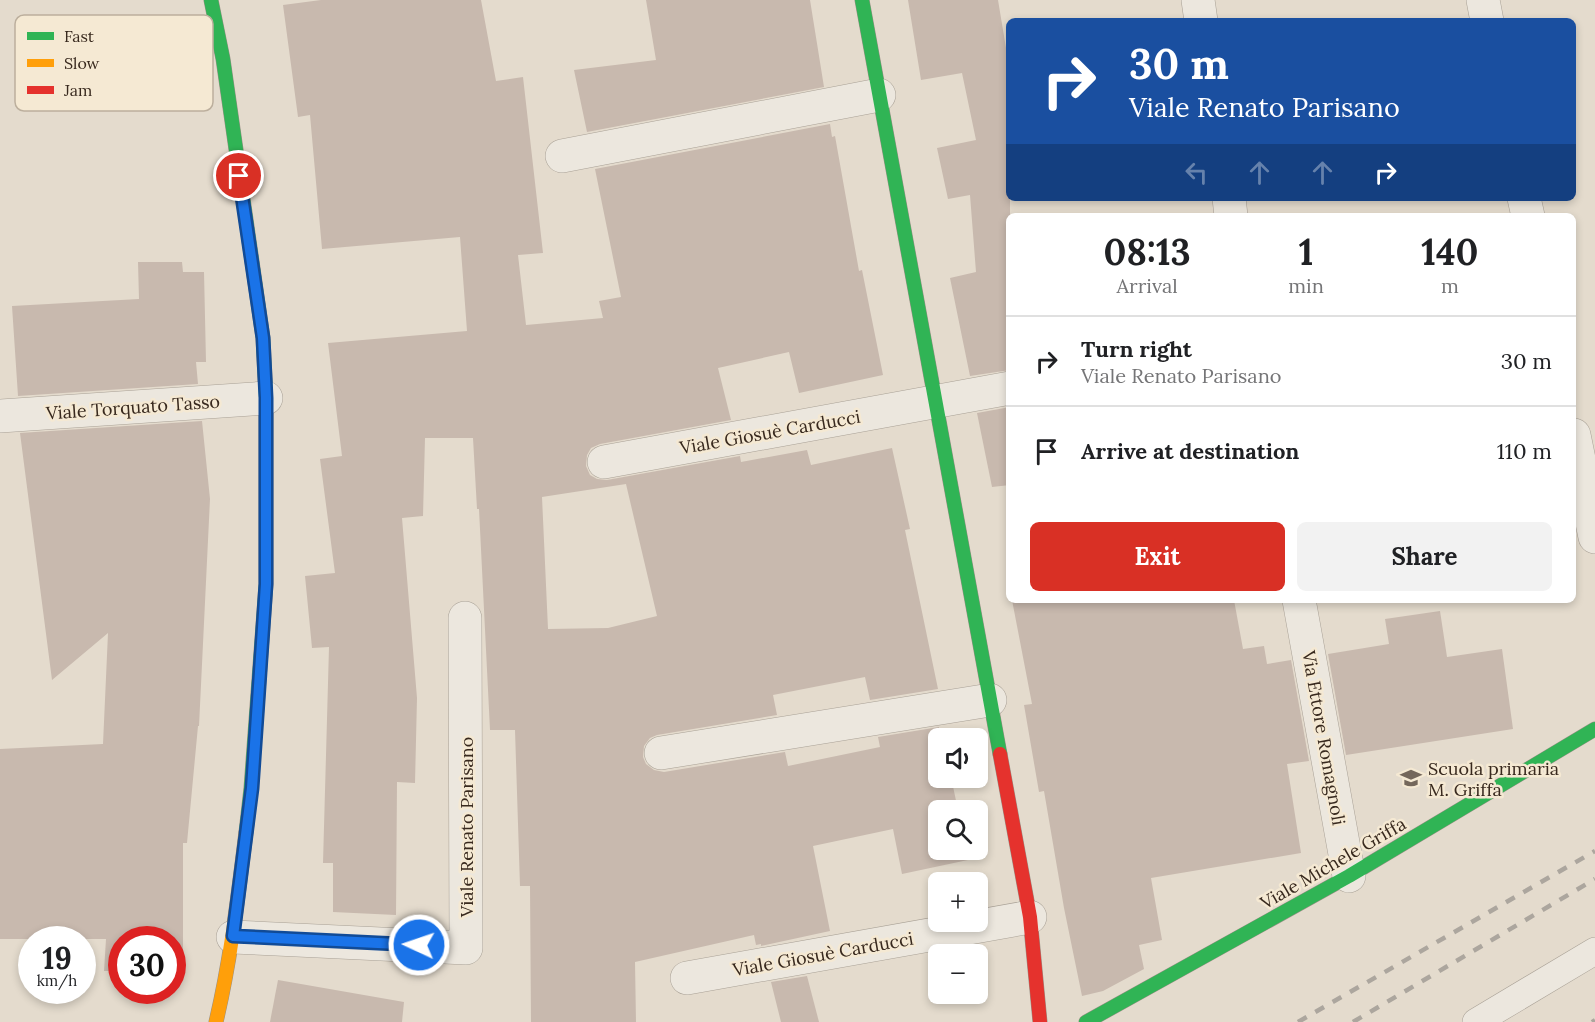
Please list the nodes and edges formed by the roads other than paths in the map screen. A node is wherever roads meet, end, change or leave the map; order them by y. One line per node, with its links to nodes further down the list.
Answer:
1 (211, 0): 10 (street)
2 (862, 0): 7 (street)
3 (1198, 0): 5 (street)
4 (1483, 0): 6 (street)
5 (1201, 18)
6 (1486, 18)
7 (879, 95): 8 (street); 11 (street)
8 (562, 156)
9 (1006, 389): 11 (street, Viale Giosuè Carducci)
10 (266, 398): 12 (street, Viale Torquato Tasso); 23 (street)
11 (936, 402): 14 (street, Viale Giosuè Carducci); 18 (street)
12 (0, 416)
13 (1576, 445): 15 (street)
14 (604, 462)
15 (1595, 537)
16 (1300, 603): 21 (street, Via Ettore Romagnoli)
17 (465, 618): 23 (street, Viale Renato Parisano)
18 (990, 700): 20 (street); 22 (street)
19 (1595, 729): 21 (street, Viale Michele Griffa)
20 (661, 753)
21 (1349, 876): 28 (street, Viale Michele Griffa)
22 (1030, 917): 25 (street, Viale Giosuè Carducci); 27 (street)
23 (233, 936): 26 (street)
24 (1595, 951): 29 (lane)
25 (687, 978)
26 (216, 1022)
27 (1040, 1022)
28 (1086, 1022)
29 (1476, 1022)

